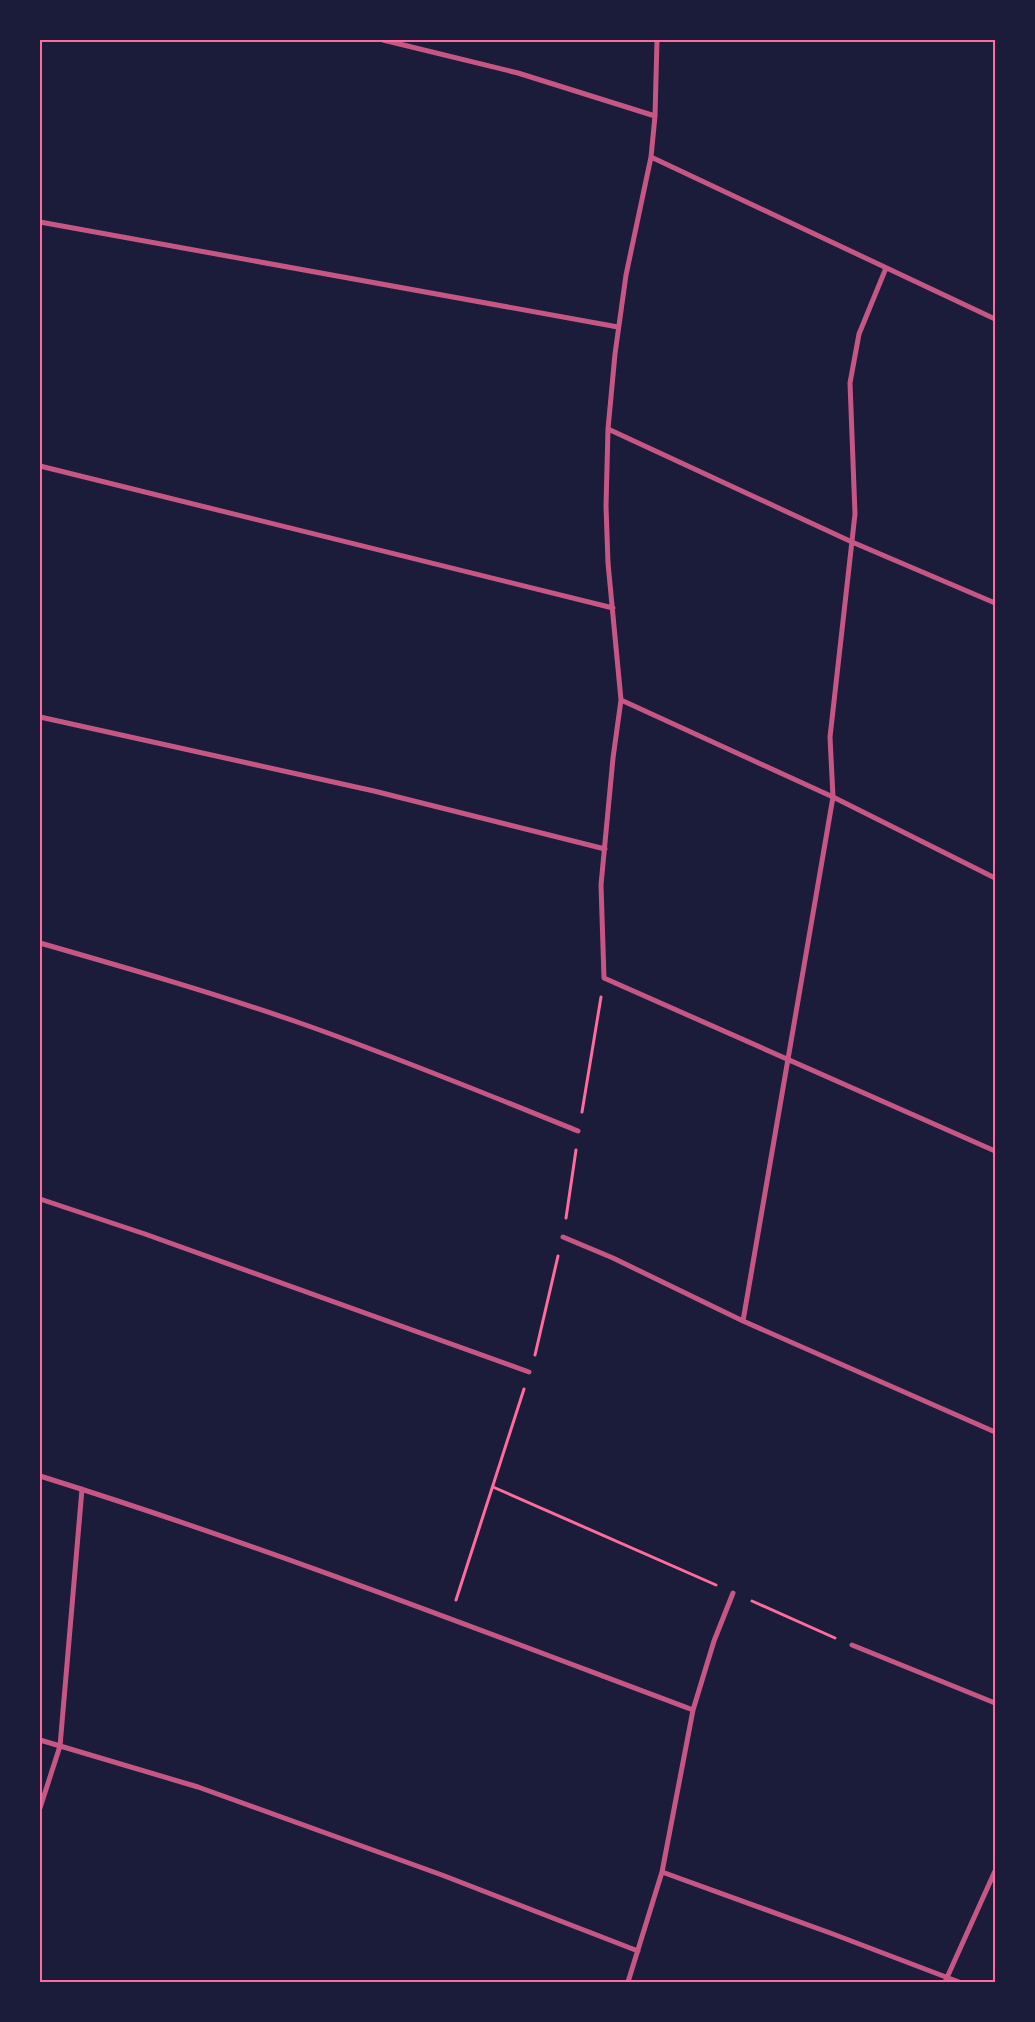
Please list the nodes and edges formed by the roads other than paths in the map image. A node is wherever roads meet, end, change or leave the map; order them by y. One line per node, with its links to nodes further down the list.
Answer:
1 (383, 40): 3 (street)
2 (657, 40): 3 (street)
3 (656, 116): 4 (street)
4 (651, 158): 6 (street); 8 (street)
5 (40, 222): 8 (street)
6 (886, 268): 7 (street); 11 (street)
7 (995, 318)
8 (618, 327): 9 (street)
9 (608, 429): 11 (street); 13 (street)
10 (40, 466): 13 (street)
11 (852, 542): 12 (street); 16 (street)
12 (995, 603)
13 (612, 608): 14 (street)
14 (621, 700): 16 (street); 17 (street)
15 (40, 717): 17 (street)
16 (833, 797): 18 (street); 20 (street)
17 (605, 849): 20 (street)
18 (995, 878)
19 (40, 943): 21 (street)
20 (789, 1060): 22 (street); 25 (street)
21 (578, 1131)
22 (995, 1151)
23 (40, 1199): 26 (street)
24 (563, 1237): 25 (street)
25 (743, 1321): 27 (street)
26 (529, 1372)
27 (995, 1432)
28 (40, 1476): 29 (street)
29 (82, 1489): 33 (street); 35 (street)
30 (733, 1593): 33 (street)
31 (852, 1645): 32 (street)
32 (995, 1703)
33 (693, 1710): 38 (street)
34 (40, 1740): 35 (street)
35 (60, 1746): 36 (street); 39 (street)
36 (40, 1808)
37 (995, 1870): 40 (street)
38 (662, 1872): 39 (street); 40 (street)
39 (638, 1951): 41 (street)
40 (946, 1980): 42 (street)
41 (628, 1982)
42 (959, 1982)

